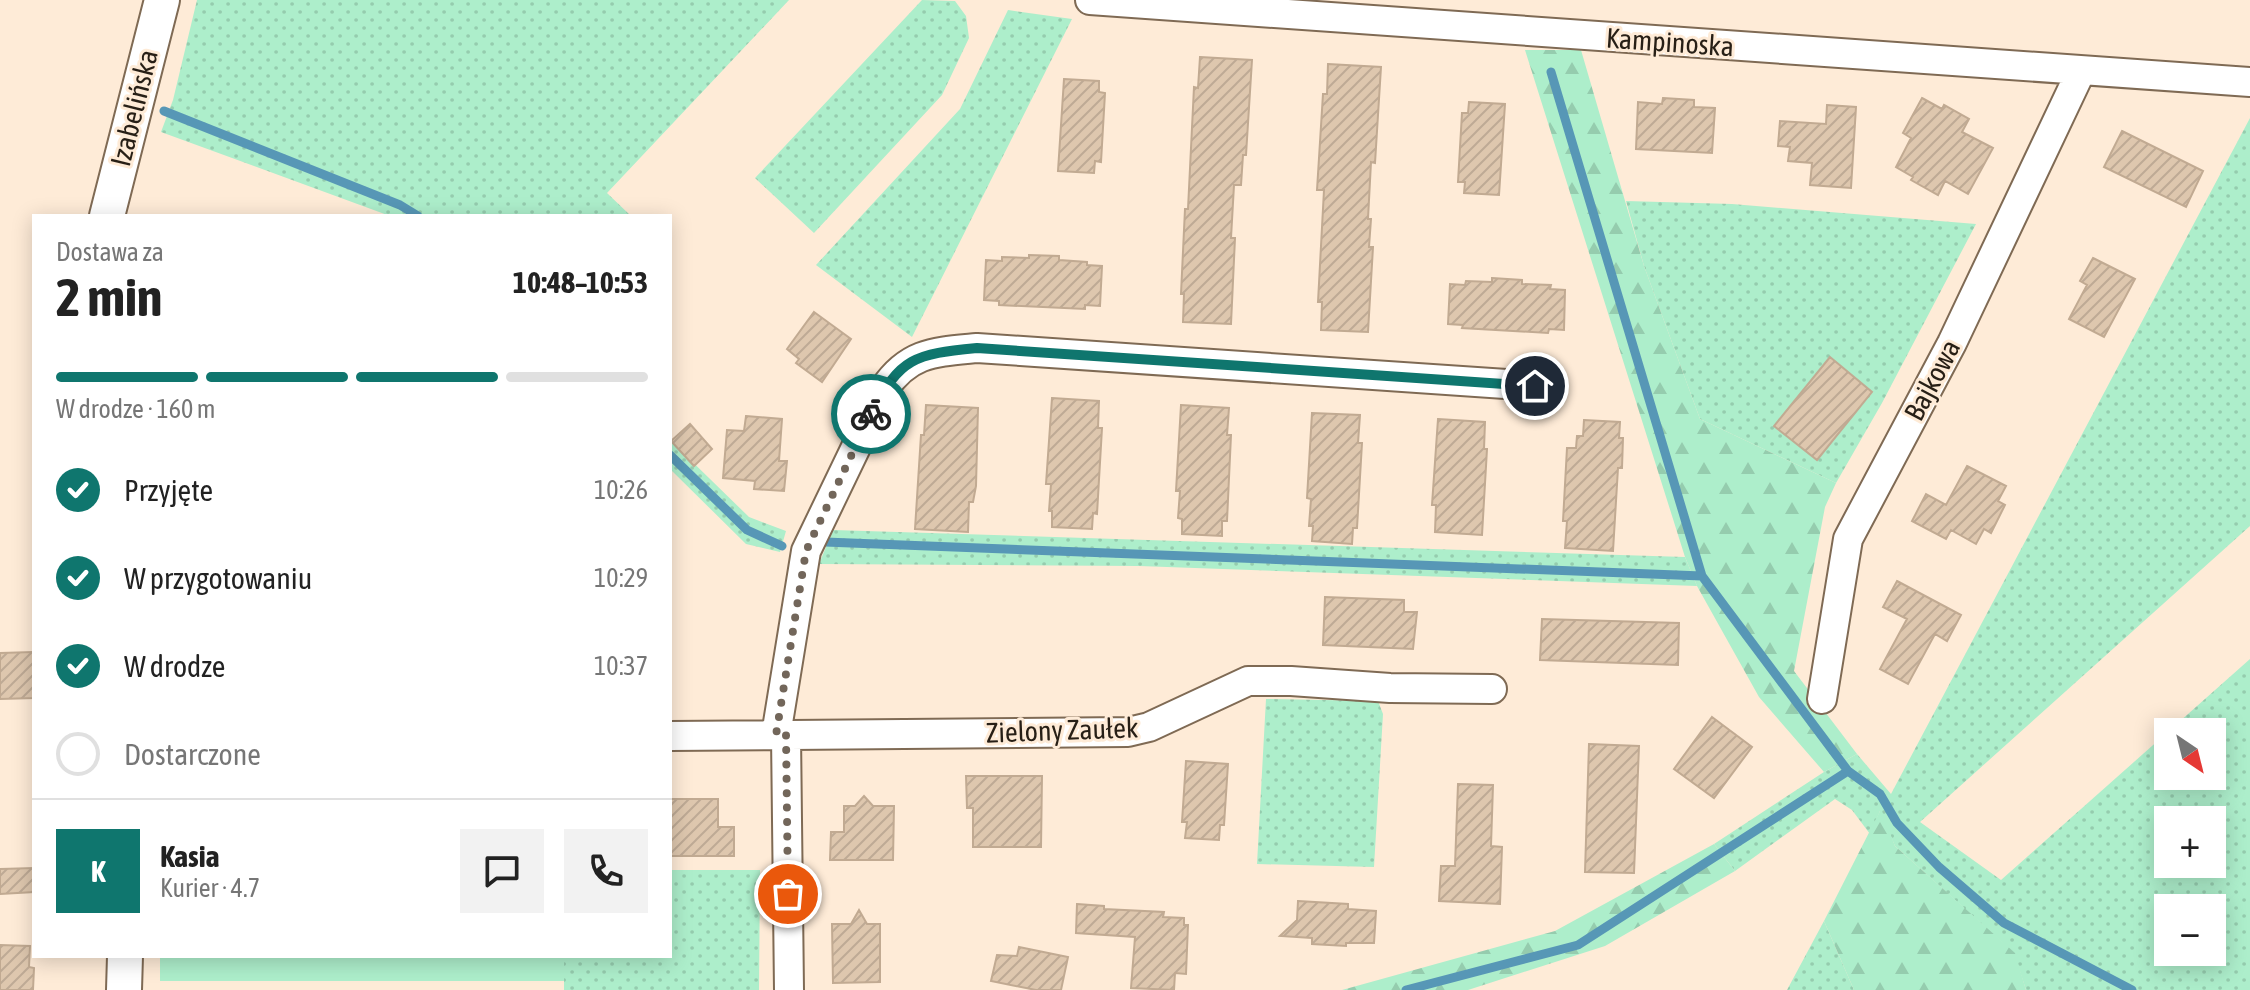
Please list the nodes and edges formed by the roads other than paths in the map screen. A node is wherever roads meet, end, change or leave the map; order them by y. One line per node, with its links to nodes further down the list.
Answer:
1 (162, 0): 5 (street, Izabelińska)
2 (1090, 0): 3 (street, Kampinoska)
3 (2081, 71): 4 (street, Kampinoska); 8 (street, Bajkowa)
4 (2250, 82)
5 (108, 214)
6 (1535, 386): 9 (street)
7 (1492, 689): 9 (street, Zielony Zaułek)
8 (1822, 699)
9 (781, 735): 10 (street, Zielony Zaułek); 13 (street)
10 (672, 736)
11 (125, 958): 12 (street)
12 (124, 990)
13 (789, 990)

